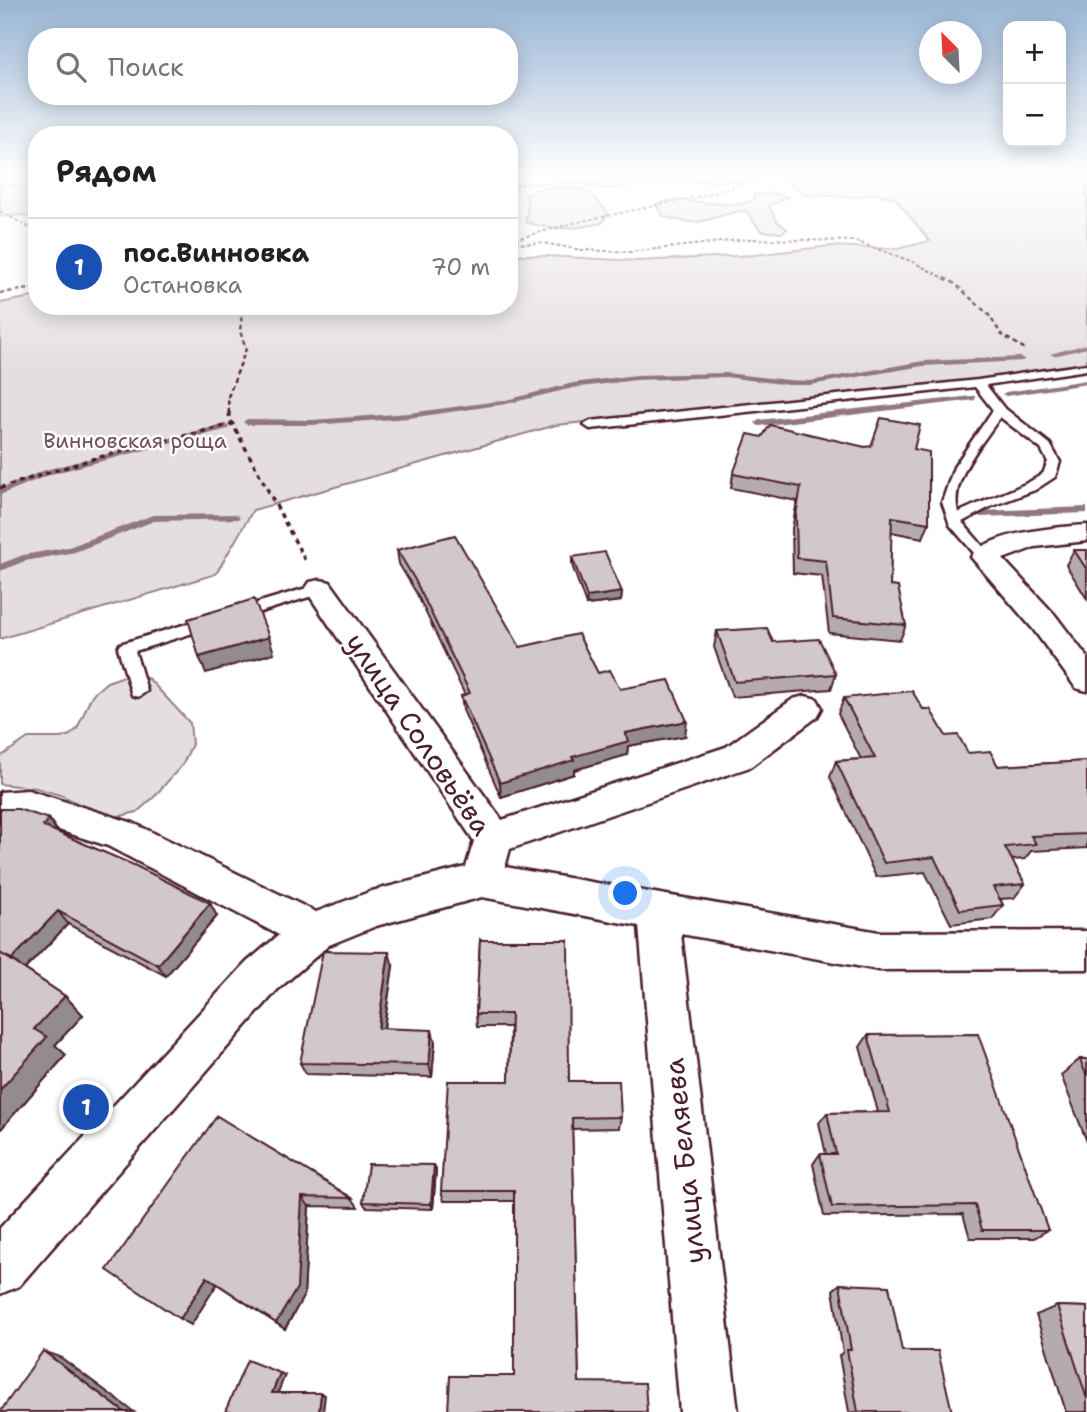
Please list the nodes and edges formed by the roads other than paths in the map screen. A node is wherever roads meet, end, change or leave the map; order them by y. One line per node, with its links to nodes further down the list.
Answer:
1 (1085, 367): 2 (lane)
2 (978, 383): 3 (lane); 4 (lane)
3 (999, 410): 5 (lane); 5 (lane)
4 (590, 425)
5 (955, 520): 7 (lane)
6 (1087, 533): 7 (street)
7 (985, 557): 9 (street)
8 (320, 589): 10 (lane); 13 (street, улица Соловьёва)
9 (1087, 680)
10 (138, 691)
11 (805, 708): 13 (street)
12 (0, 807): 15 (street)
13 (489, 859): 14 (street); 15 (street)
14 (658, 911): 16 (street); 18 (street, улица Беляева)
15 (314, 932): 17 (street)
16 (1087, 950)
17 (0, 1267)
18 (709, 1412)

